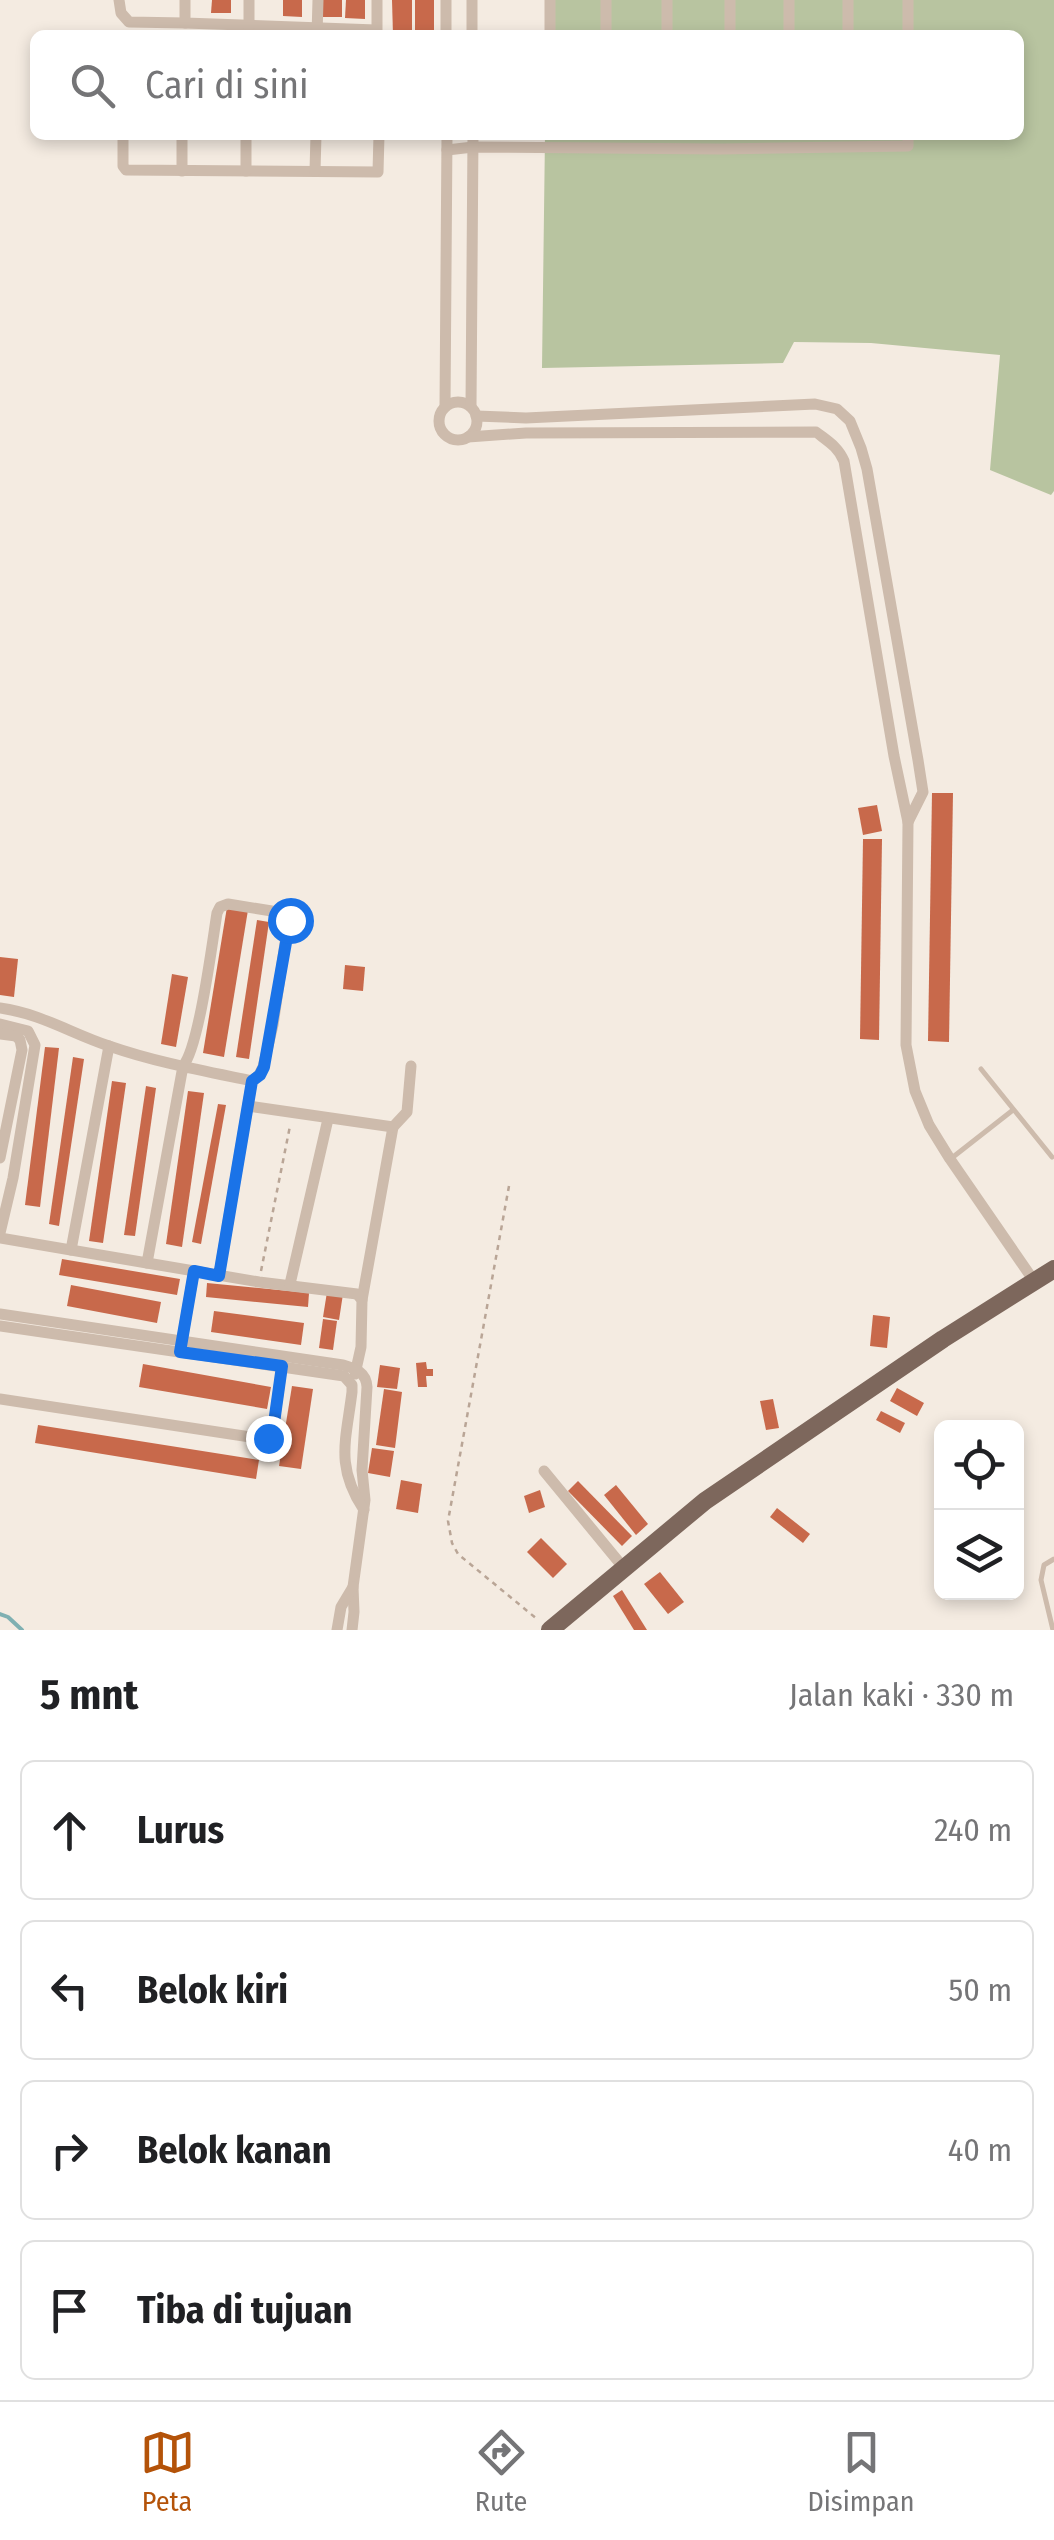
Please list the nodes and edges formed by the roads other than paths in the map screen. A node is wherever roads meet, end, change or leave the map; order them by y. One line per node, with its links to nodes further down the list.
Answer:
1 (119, 0): 15 (street)
2 (185, 0): 15 (street)
3 (250, 0): 16 (street)
4 (318, 0): 18 (street)
5 (378, 0): 19 (street)
6 (446, 0): 20 (street)
7 (472, 0): 21 (street)
8 (550, 0): 22 (street)
9 (606, 0): 23 (street)
10 (667, 0): 24 (street)
11 (730, 0): 25 (street)
12 (789, 0): 26 (street)
13 (848, 0): 27 (street)
14 (908, 0): 28 (street)
15 (185, 23): 16 (street)
16 (249, 26): 17 (street)
17 (294, 30)
18 (317, 30)
19 (376, 30)
20 (446, 30)
21 (472, 30)
22 (550, 30)
23 (606, 30)
24 (667, 30)
25 (730, 30)
26 (789, 30)
27 (848, 30)
28 (908, 30)
29 (123, 140): 45 (street)
30 (182, 140): 45 (street)
31 (246, 140): 46 (street)
32 (316, 140): 47 (street)
33 (379, 140): 47 (street)
34 (446, 140): 44 (street)
35 (730, 140): 43 (street)
36 (908, 140): 39 (street)
37 (473, 141): 38 (street); 44 (street); 49 (street)
38 (548, 141): 40 (street)
39 (846, 141): 42 (street)
40 (604, 142): 41 (street)
41 (665, 142): 43 (street)
42 (789, 142): 43 (street)
43 (730, 149)
44 (447, 150): 48 (street)
45 (182, 171): 46 (street)
46 (246, 171): 47 (street)
47 (315, 171)
48 (445, 406): 49 (street); 50 (street)
49 (474, 411): 50 (street); 51 (street)
50 (468, 437): 51 (street)
51 (908, 822): 68 (street)
52 (0, 1008): 54 (street)
53 (0, 1024): 56 (street)
54 (64, 1028): 56 (street); 57 (street)
55 (0, 1034): 56 (street)
56 (27, 1039): 66 (street); 69 (street)
57 (109, 1046): 58 (street); 70 (street)
58 (183, 1066): 61 (street); 61 (street); 71 (street)
59 (411, 1066): 65 (street)
60 (981, 1069): 63 (lane)
61 (252, 1081): 62 (street)
62 (248, 1106): 64 (street); 74 (street)
63 (1013, 1110): 67 (lane); 68 (lane)
64 (328, 1120): 65 (street); 76 (street)
65 (392, 1128): 77 (street)
66 (0, 1158)
67 (1052, 1158)
68 (950, 1159): 75 (street)
69 (0, 1236): 70 (street)
70 (71, 1250): 71 (street)
71 (146, 1263): 73 (street)
72 (1054, 1270): 75 (main road)
73 (194, 1271): 74 (street); 80 (street)
74 (219, 1276): 76 (street)
75 (1034, 1281): 88 (main road)
76 (290, 1284): 77 (street)
77 (362, 1300): 82 (street)
78 (0, 1314): 80 (street)
79 (0, 1326): 80 (street)
80 (181, 1347): 81 (street); 82 (street)
81 (282, 1366): 83 (street); 84 (street)
82 (356, 1368): 83 (street); 86 (street)
83 (352, 1385): 86 (street)
84 (0, 1399)
85 (544, 1471): 88 (street)
86 (360, 1494): 89 (street)
87 (1054, 1559): 95 (lane)
88 (623, 1568): 94 (main road)
89 (353, 1587): 90 (street); 91 (street)
90 (340, 1607): 91 (street); 92 (street)
91 (354, 1612): 93 (street)
92 (336, 1630)
93 (352, 1630)
94 (550, 1630)
95 (1053, 1630)

